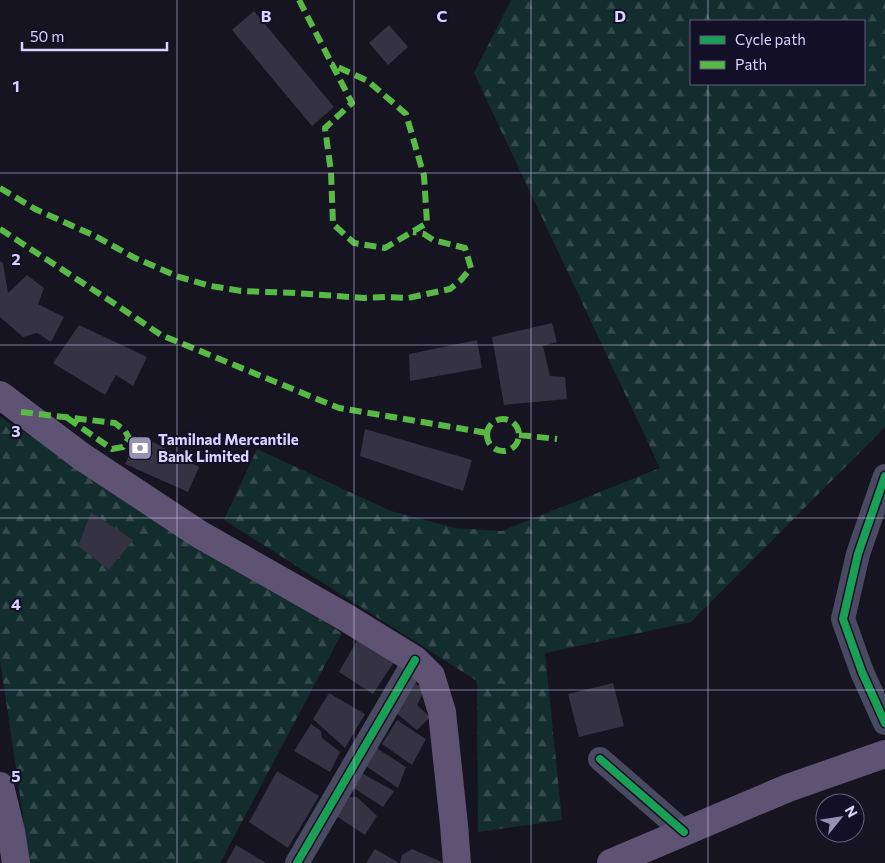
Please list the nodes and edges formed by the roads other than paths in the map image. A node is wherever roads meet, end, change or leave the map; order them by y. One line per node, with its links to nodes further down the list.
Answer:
1 (0, 395): 3 (main road)
2 (885, 476): 4 (street)
3 (415, 660): 11 (street); 12 (main road)
4 (885, 723)
5 (885, 754): 9 (main road)
6 (600, 760): 9 (street)
7 (0, 786): 8 (main road)
8 (6, 832): 10 (main road)
9 (684, 832): 13 (main road)
10 (16, 863)
11 (297, 863)
12 (457, 863)
13 (611, 863)

